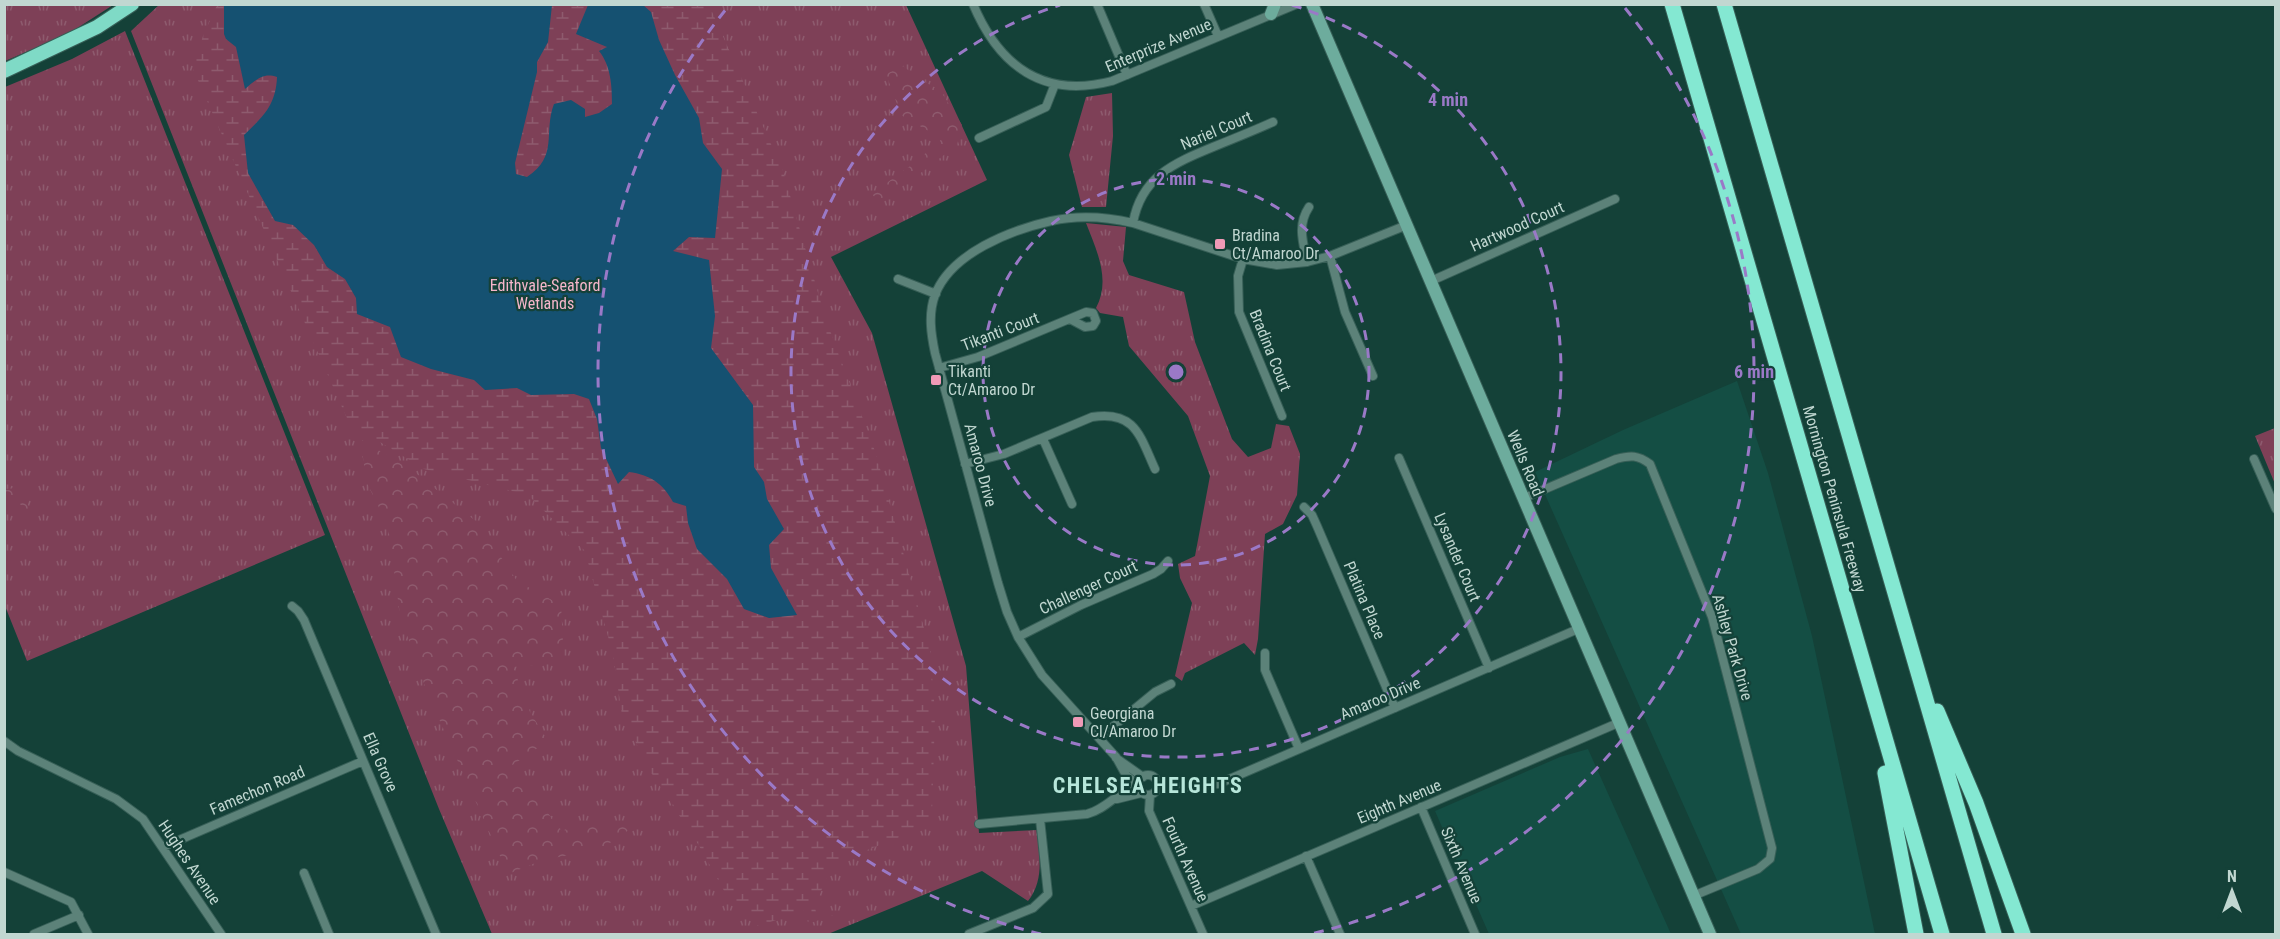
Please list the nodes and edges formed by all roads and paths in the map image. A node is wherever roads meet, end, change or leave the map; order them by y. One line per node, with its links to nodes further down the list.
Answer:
1 (132, 4): 11 (highway)
2 (973, 4): 13 (street, Enterprize Avenue)
3 (1097, 4): 12 (street)
4 (1204, 4): 10 (street)
5 (1297, 4): 8 (street, Enterprize Avenue)
6 (1672, 4): 46 (highway, Mornington Peninsula Freeway)
7 (1724, 4): 43 (highway, Mornington Peninsula Freeway)
8 (1277, 8): 10 (street, Enterprize Avenue)
9 (1317, 8): 19 (main road, Wells Road)
10 (1218, 36): 12 (street, Enterprize Avenue)
11 (4, 71)
12 (1127, 75): 13 (street, Enterprize Avenue)
13 (1055, 84): 15 (street)
14 (1273, 122): 18 (street, Nariel Court)
15 (979, 138)
16 (1615, 199): 24 (street, Hartwood Court)
17 (1309, 207): 22 (street)
18 (1133, 223): 21 (street, Amaroo Drive); 25 (street, Amaroo Drive)
19 (1407, 225): 20 (street, Amaroo Drive); 24 (main road, Wells Road)
20 (1330, 256): 22 (street, Amaroo Drive); 28 (street)
21 (1243, 259): 22 (street, Amaroo Drive); 29 (street, Bradina Court)
22 (1307, 262)
23 (898, 279): 25 (street)
24 (1431, 281): 35 (main road, Wells Road)
25 (936, 294): 27 (street, Amaroo Drive)
26 (1070, 319): 27 (street, Tikanti Court)
27 (939, 368): 33 (street, Amaroo Drive)
28 (1373, 376)
29 (1282, 416)
30 (1043, 439): 33 (street); 34 (street); 36 (street)
31 (1399, 458): 45 (street, Lysander Court)
32 (2254, 459): 38 (street)
33 (965, 464): 42 (street, Amaroo Drive)
34 (1155, 469)
35 (1524, 498): 41 (main road, Wells Road); 67 (street, Ashley Park Drive)
36 (1072, 504)
37 (1304, 507): 48 (street, Platina Place)
38 (2276, 509)
39 (1168, 561): 42 (street, Challenger Court)
40 (292, 606): 54 (street, Ella Grove)
41 (1578, 629): 45 (street, Amaroo Drive); 49 (main road, Wells Road)
42 (1018, 637): 50 (street, Amaroo Drive)
43 (1910, 648): 82 (highway, Mornington Peninsula Freeway); 83 (highway)
44 (1264, 653): 52 (street)
45 (1489, 668): 48 (street, Amaroo Drive)
46 (1866, 673): 80 (highway); 81 (highway, Mornington Peninsula Freeway)
47 (1171, 684): 50 (street)
48 (1395, 708): 52 (street, Amaroo Drive)
49 (1618, 723): 60 (street, Eighth Avenue); 67 (main road, Wells Road)
50 (1099, 738): 53 (street, Amaroo Drive)
51 (4, 741): 63 (street, Hughes Avenue)
52 (1299, 749): 57 (street, Amaroo Drive)
53 (1116, 758): 55 (street, Amaroo Drive); 56 (street, Amaroo Drive)
54 (363, 760): 63 (street, Famechon Road); 74 (street, Ella Grove)
55 (1126, 775): 56 (street, Amaroo Drive); 58 (street)
56 (1145, 787): 57 (street, Amaroo Drive); 57 (street, Amaroo Drive); 58 (street); 59 (street); 68 (street, Fourth Avenue)
57 (1191, 787)
58 (1124, 791): 59 (street)
59 (1111, 801): 61 (street)
60 (1421, 807): 64 (street, Eighth Avenue); 78 (street, Sixth Avenue)
61 (1040, 819): 62 (street); 75 (street)
62 (979, 824)
63 (163, 847): 72 (street, Hughes Avenue)
64 (1306, 856): 68 (street, Eighth Avenue); 77 (street)
65 (4, 872): 69 (street)
66 (304, 873): 73 (street)
67 (1693, 896): 79 (main road, Wells Road)
68 (1191, 906): 76 (street, Fourth Avenue)
69 (79, 915): 70 (street); 71 (street)
70 (34, 934)
71 (88, 934)
72 (220, 934)
73 (329, 934)
74 (436, 934)
75 (969, 934)
76 (1203, 934)
77 (1340, 934)
78 (1475, 934)
79 (1710, 934)
80 (1916, 934)
81 (1941, 934)
82 (1994, 934)
83 (2023, 934)

